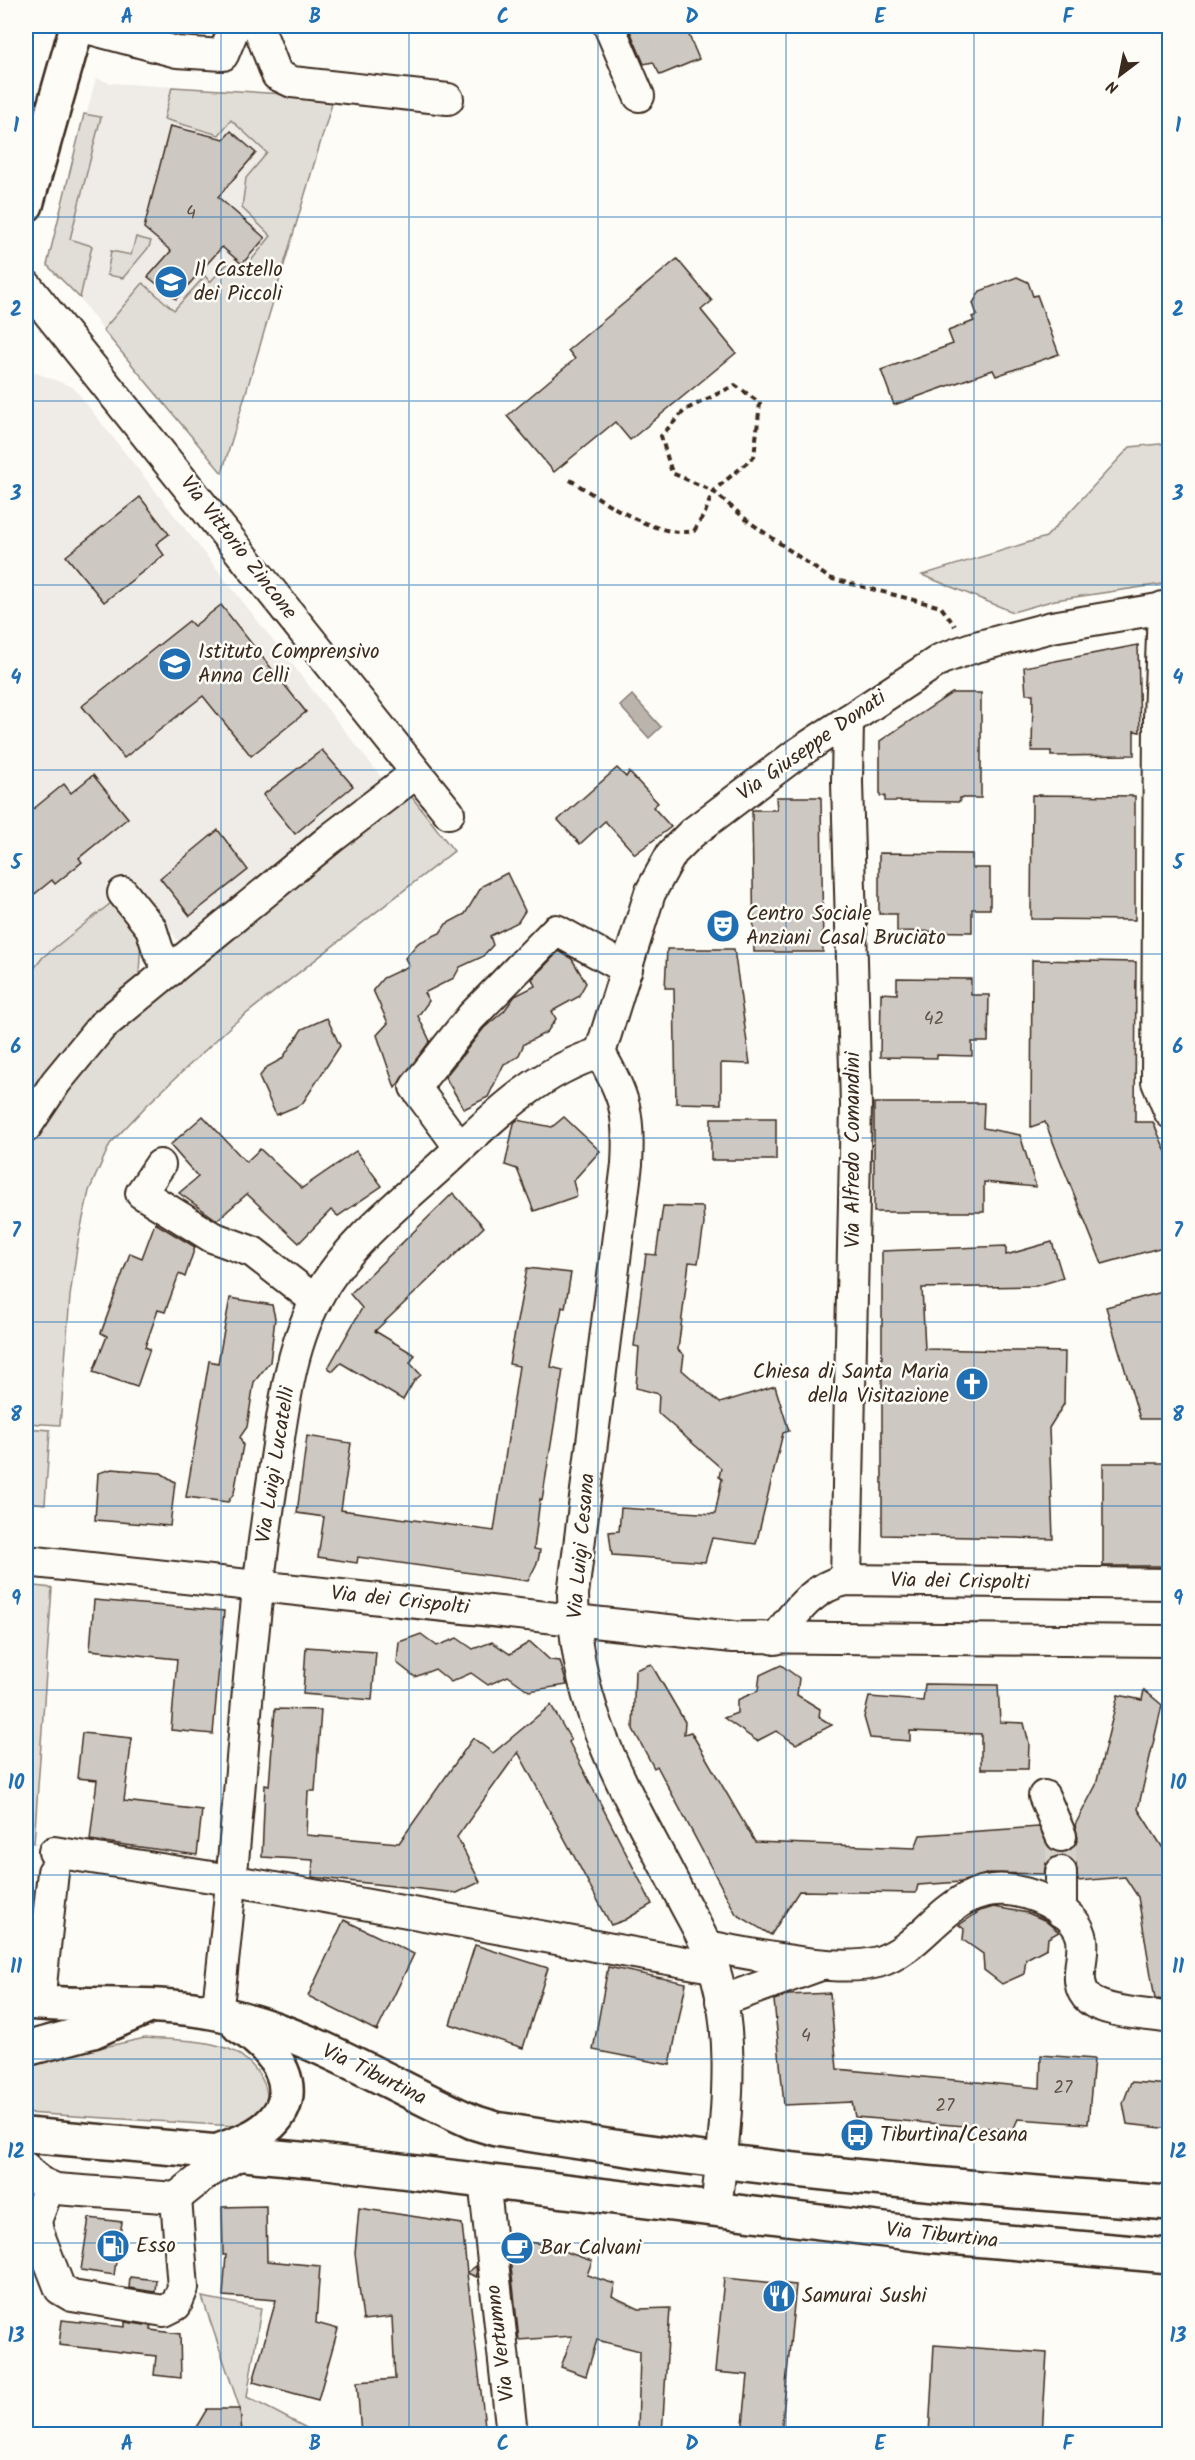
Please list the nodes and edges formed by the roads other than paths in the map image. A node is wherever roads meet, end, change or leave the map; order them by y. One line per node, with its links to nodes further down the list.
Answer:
1 (78, 26): 5 (street); 8 (main road)
2 (235, 26): 5 (street)
3 (258, 26): 7 (street)
4 (609, 26): 6 (street)
5 (134, 33)
6 (639, 96)
7 (448, 99)
8 (26, 205)
9 (26, 285): 12 (street, Via Vittorio Zincone)
10 (1166, 607): 11 (street, Via Giuseppe Donati); 18 (street)
11 (848, 720): 15 (street, Via Giuseppe Donati); 24 (street, Via Alfredo Comandini)
12 (416, 773): 13 (street, Via Vittorio Zincone); 16 (street)
13 (448, 813)
14 (123, 893): 16 (street)
15 (627, 969): 17 (street, Via Giuseppe Donati); 20 (street)
16 (170, 971): 19 (street)
17 (600, 1053): 22 (street, Via Luigi Lucatelli); 27 (street, Via Luigi Cesana)
18 (1170, 1113)
19 (26, 1127)
20 (452, 1137)
21 (160, 1165): 22 (street)
22 (316, 1301): 26 (street, Via Luigi Lucatelli)
23 (26, 1561): 26 (street, Via dei Crispolti)
24 (846, 1580): 25 (street, Via dei Crispolti); 28 (street, Via dei Crispolti)
25 (1170, 1584)
26 (258, 1586): 27 (street, Via dei Crispolti); 33 (street, Via Luigi Lucatelli)
27 (573, 1619): 28 (street, Via dei Crispolti); 35 (street, Via Luigi Cesana)
28 (775, 1639): 29 (street, Via dei Crispolti)
29 (1170, 1641)
30 (1044, 1796): 31 (street)
31 (1060, 1836)
32 (1061, 1872): 34 (street)
33 (230, 1880): 35 (street); 38 (street); 40 (street, Via Luigi Lucatelli)
34 (1061, 1912): 36 (street); 41 (street)
35 (709, 1956): 36 (street); 37 (street, Via Luigi Cesana)
36 (824, 1964): 37 (street)
37 (721, 2001): 45 (street, Via Luigi Cesana)
38 (32, 2003): 39 (main road, Via Tiburtina)
39 (153, 2004): 40 (main road, Via Tiburtina); 42 (main road)
40 (217, 2013): 44 (main road); 45 (main road, Via Tiburtina)
41 (1170, 2018)
42 (26, 2049)
43 (26, 2135): 44 (main road, Via Tiburtina)
44 (232, 2152): 47 (main road, Via Tiburtina); 49 (street)
45 (721, 2161): 50 (main road, Via Tiburtina); 51 (street)
46 (26, 2168): 48 (street)
47 (484, 2180): 51 (main road, Via Tiburtina); 53 (street, Via Vertumno)
48 (49, 2187): 49 (street); 49 (street)
49 (176, 2198)
50 (1170, 2203)
51 (716, 2210): 52 (main road, Via Tiburtina)
52 (1170, 2256)
53 (512, 2434)

